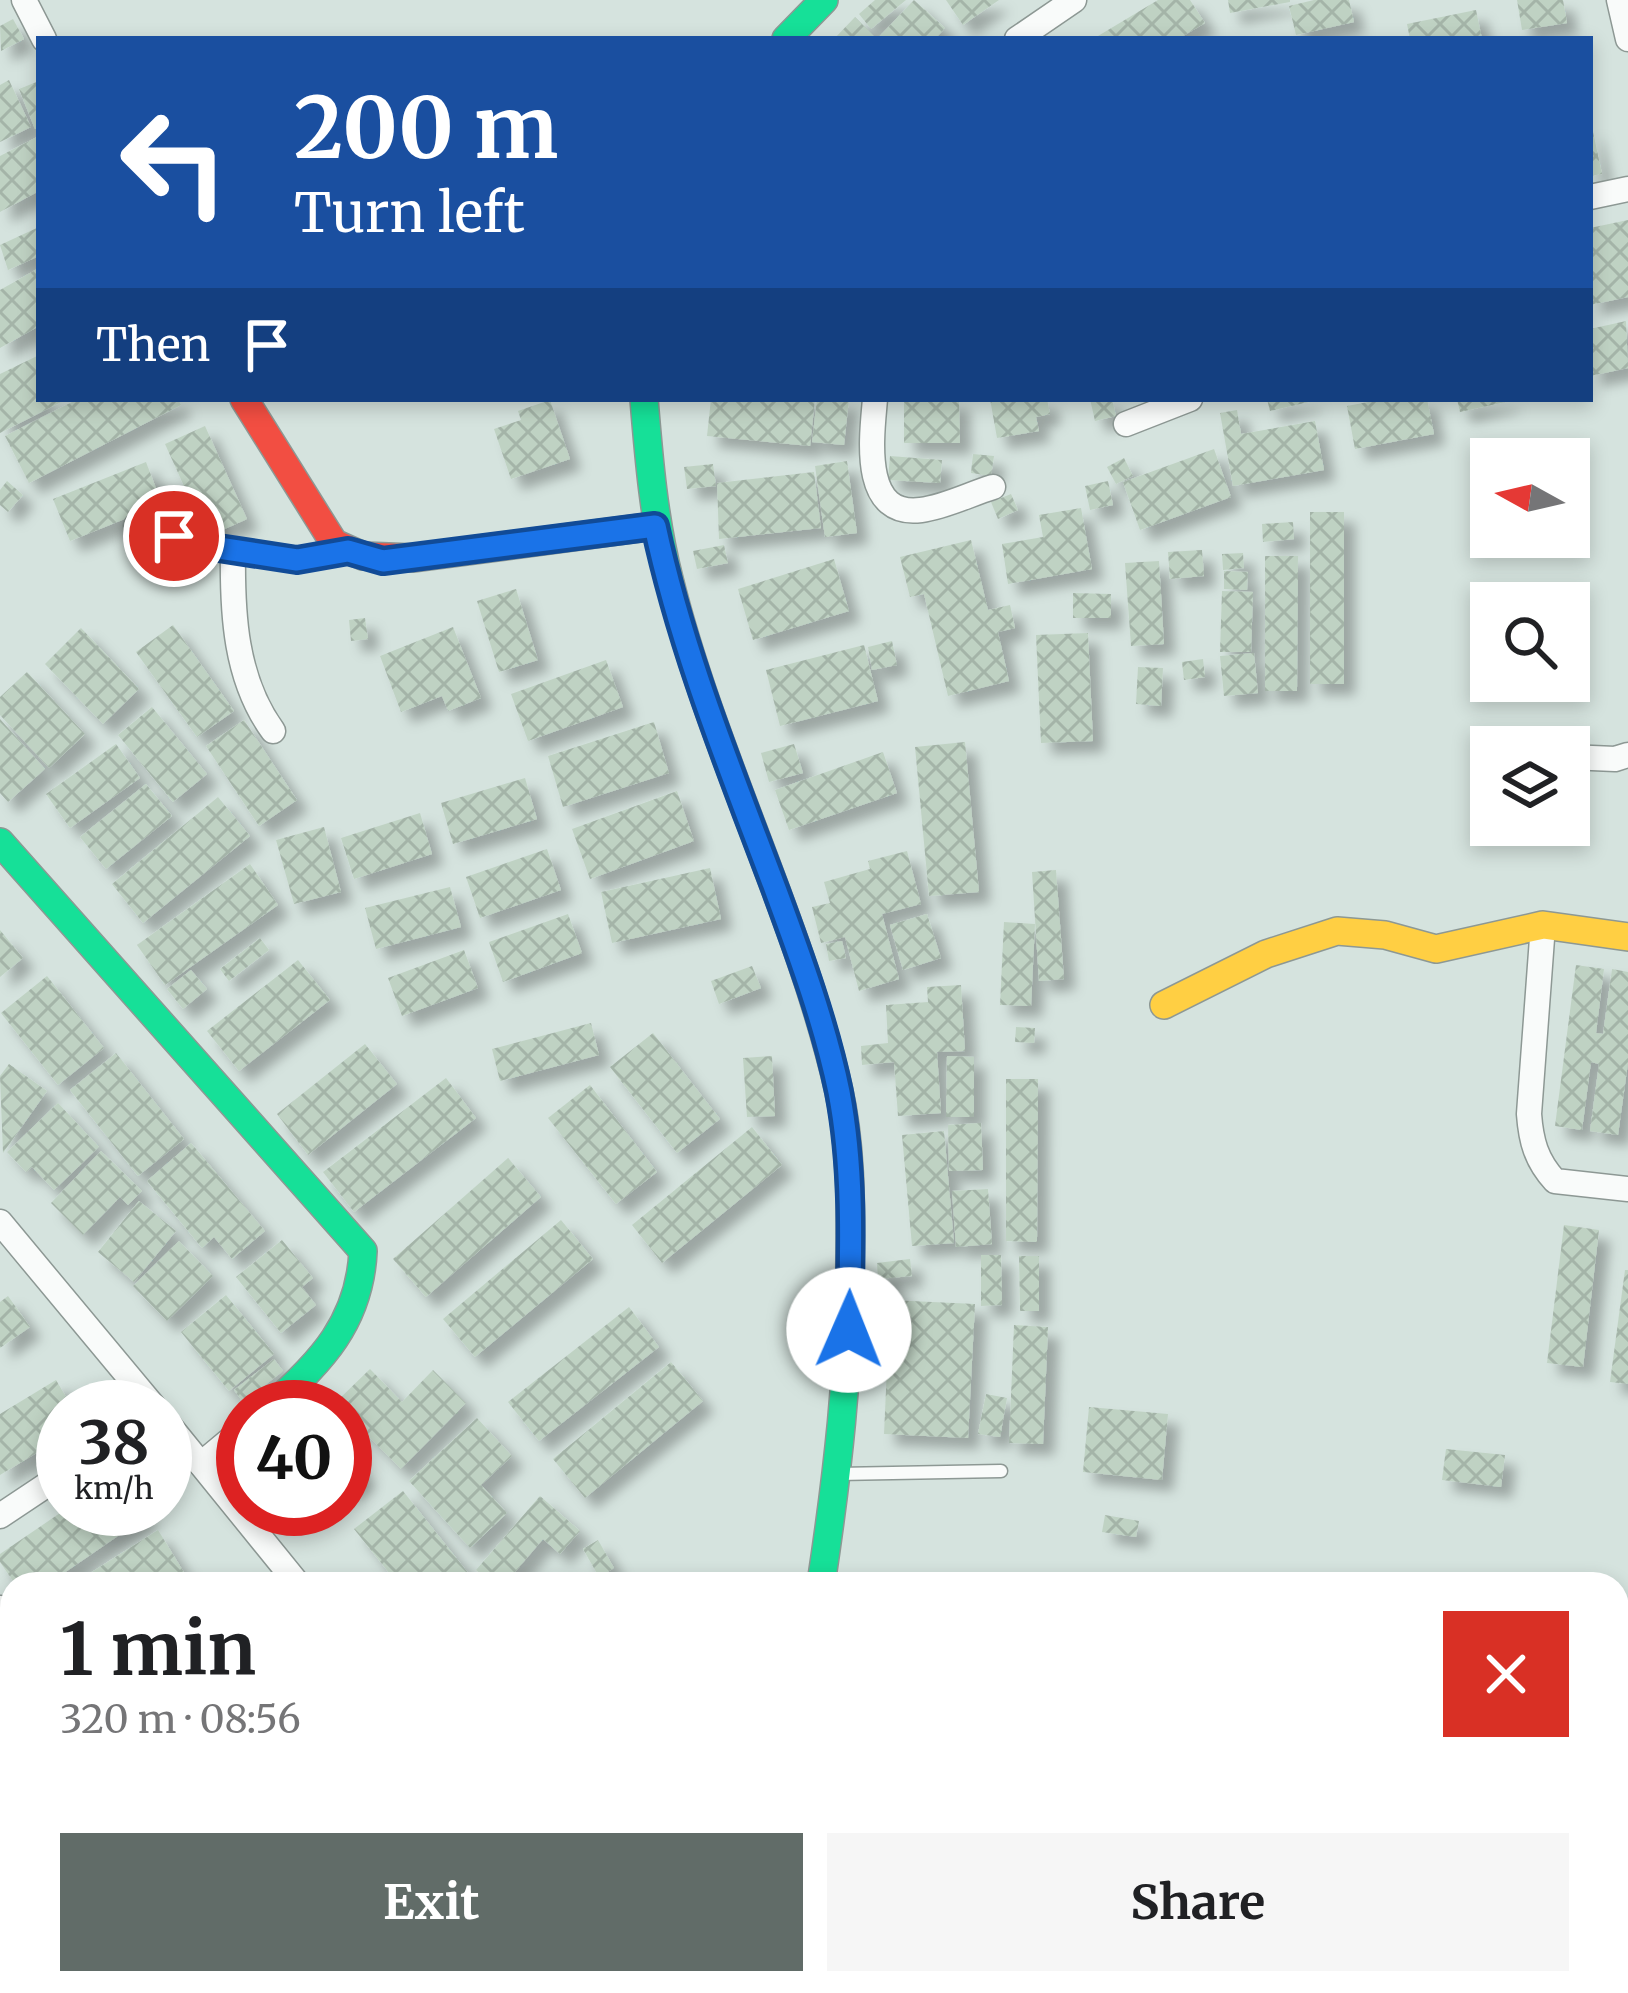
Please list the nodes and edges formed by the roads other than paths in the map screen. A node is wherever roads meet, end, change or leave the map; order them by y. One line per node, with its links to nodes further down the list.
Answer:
1 (24, 0): 5 (street)
2 (824, 0): 6 (street)
3 (1074, 0): 7 (street)
4 (1619, 0): 8 (street)
5 (42, 36)
6 (789, 36)
7 (1021, 36)
8 (1628, 39)
9 (1628, 189): 10 (street)
10 (1593, 196)
11 (246, 402): 20 (street)
12 (644, 402): 18 (street)
13 (875, 402): 16 (street)
14 (1182, 402): 15 (street)
15 (1126, 424)
16 (993, 487)
17 (136, 526): 19 (street)
18 (655, 526): 20 (street); 36 (street)
19 (232, 550): 20 (street); 21 (street)
20 (348, 551)
21 (273, 731)
22 (1628, 755): 23 (street)
23 (1590, 758)
24 (0, 842): 31 (street)
25 (1544, 926): 26 (street); 27 (street); 28 (street)
26 (1628, 937)
27 (1164, 1005)
28 (1628, 1189)
29 (0, 1222): 30 (street)
30 (132, 1380)
31 (303, 1380)
32 (216, 1452): 34 (street)
33 (192, 1453): 34 (street)
34 (201, 1464): 39 (street)
35 (1001, 1471): 36 (lane)
36 (837, 1474): 40 (street)
37 (36, 1492): 38 (street)
38 (0, 1516)
39 (288, 1572)
40 (823, 1572)

